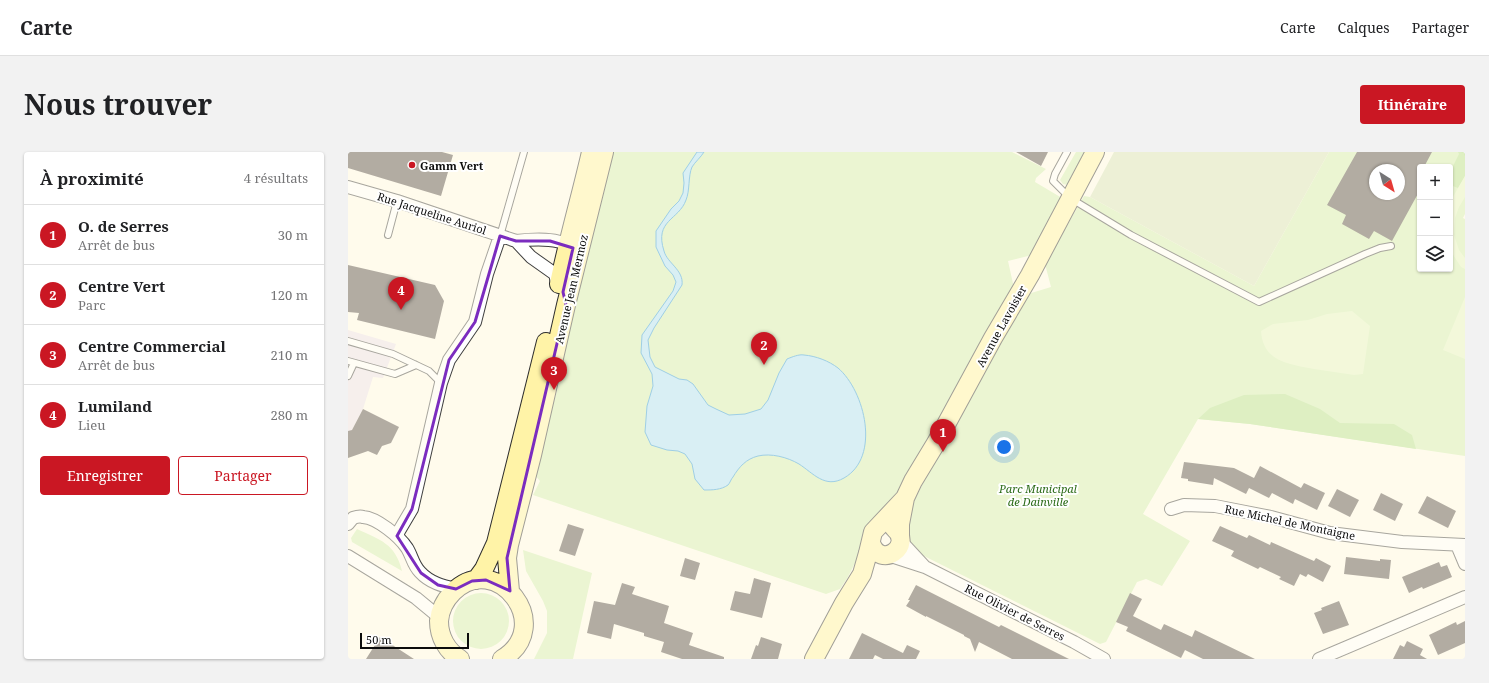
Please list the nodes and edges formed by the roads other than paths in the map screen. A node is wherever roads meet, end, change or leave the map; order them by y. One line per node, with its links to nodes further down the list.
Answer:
1 (524, 152): 10 (lane)
2 (591, 152): 12 (main road, Avenue Jean Mermoz)
3 (604, 152): 15 (main road, Avenue Jean Mermoz)
4 (1067, 152): 7 (lane)
5 (1095, 152): 7 (main road, Avenue Lavoisier)
6 (348, 187): 8 (street, Rue Jacqueline Auriol)
7 (1070, 198): 13 (lane); 21 (main road, Avenue Lavoisier)
8 (397, 201): 9 (lane); 10 (street, Rue Jacqueline Auriol)
9 (388, 234)
10 (500, 236): 11 (street, Rue Jacqueline Auriol); 20 (street)
11 (516, 241): 12 (street); 14 (street)
12 (567, 244): 14 (main road, Avenue Jean Mermoz); 15 (street)
13 (1391, 246)
14 (558, 286): 33 (main road, Avenue Jean Mermoz)
15 (566, 305): 35 (main road, Avenue Jean Mermoz)
16 (348, 341): 18 (lane)
17 (351, 362): 18 (lane); 19 (lane)
18 (416, 365): 20 (lane)
19 (348, 376)
20 (441, 383): 25 (street)
21 (905, 498): 24 (main road, Avenue Lavoisier); 26 (main road, Avenue Lavoisier)
22 (1171, 509): 27 (street, Rue Michel de Montaigne)
23 (348, 524): 25 (street)
24 (874, 535): 26 (main road); 28 (main road); 32 (main road, Avenue Lavoisier)
25 (397, 536): 34 (street)
26 (900, 538): 28 (main road); 31 (street, Rue Olivier de Serres)
27 (1461, 545): 30 (street)
28 (887, 555): 31 (street, Rue Olivier de Serres); 32 (main road, Avenue Lavoisier)
29 (348, 556): 37 (street)
30 (1465, 564)
31 (925, 567): 43 (street, Rue Olivier de Serres)
32 (862, 574): 42 (main road, Avenue Lavoisier)
33 (476, 580): 34 (main road); 35 (main road)
34 (456, 588): 37 (main road)
35 (510, 591): 41 (main road)
36 (1465, 596): 38 (street)
37 (440, 617): 39 (main road)
38 (1350, 645): 44 (street); 45 (street)
39 (448, 653): 40 (main road)
40 (460, 659)
41 (502, 659)
42 (814, 659)
43 (1104, 659)
44 (1319, 659)
45 (1344, 659)

